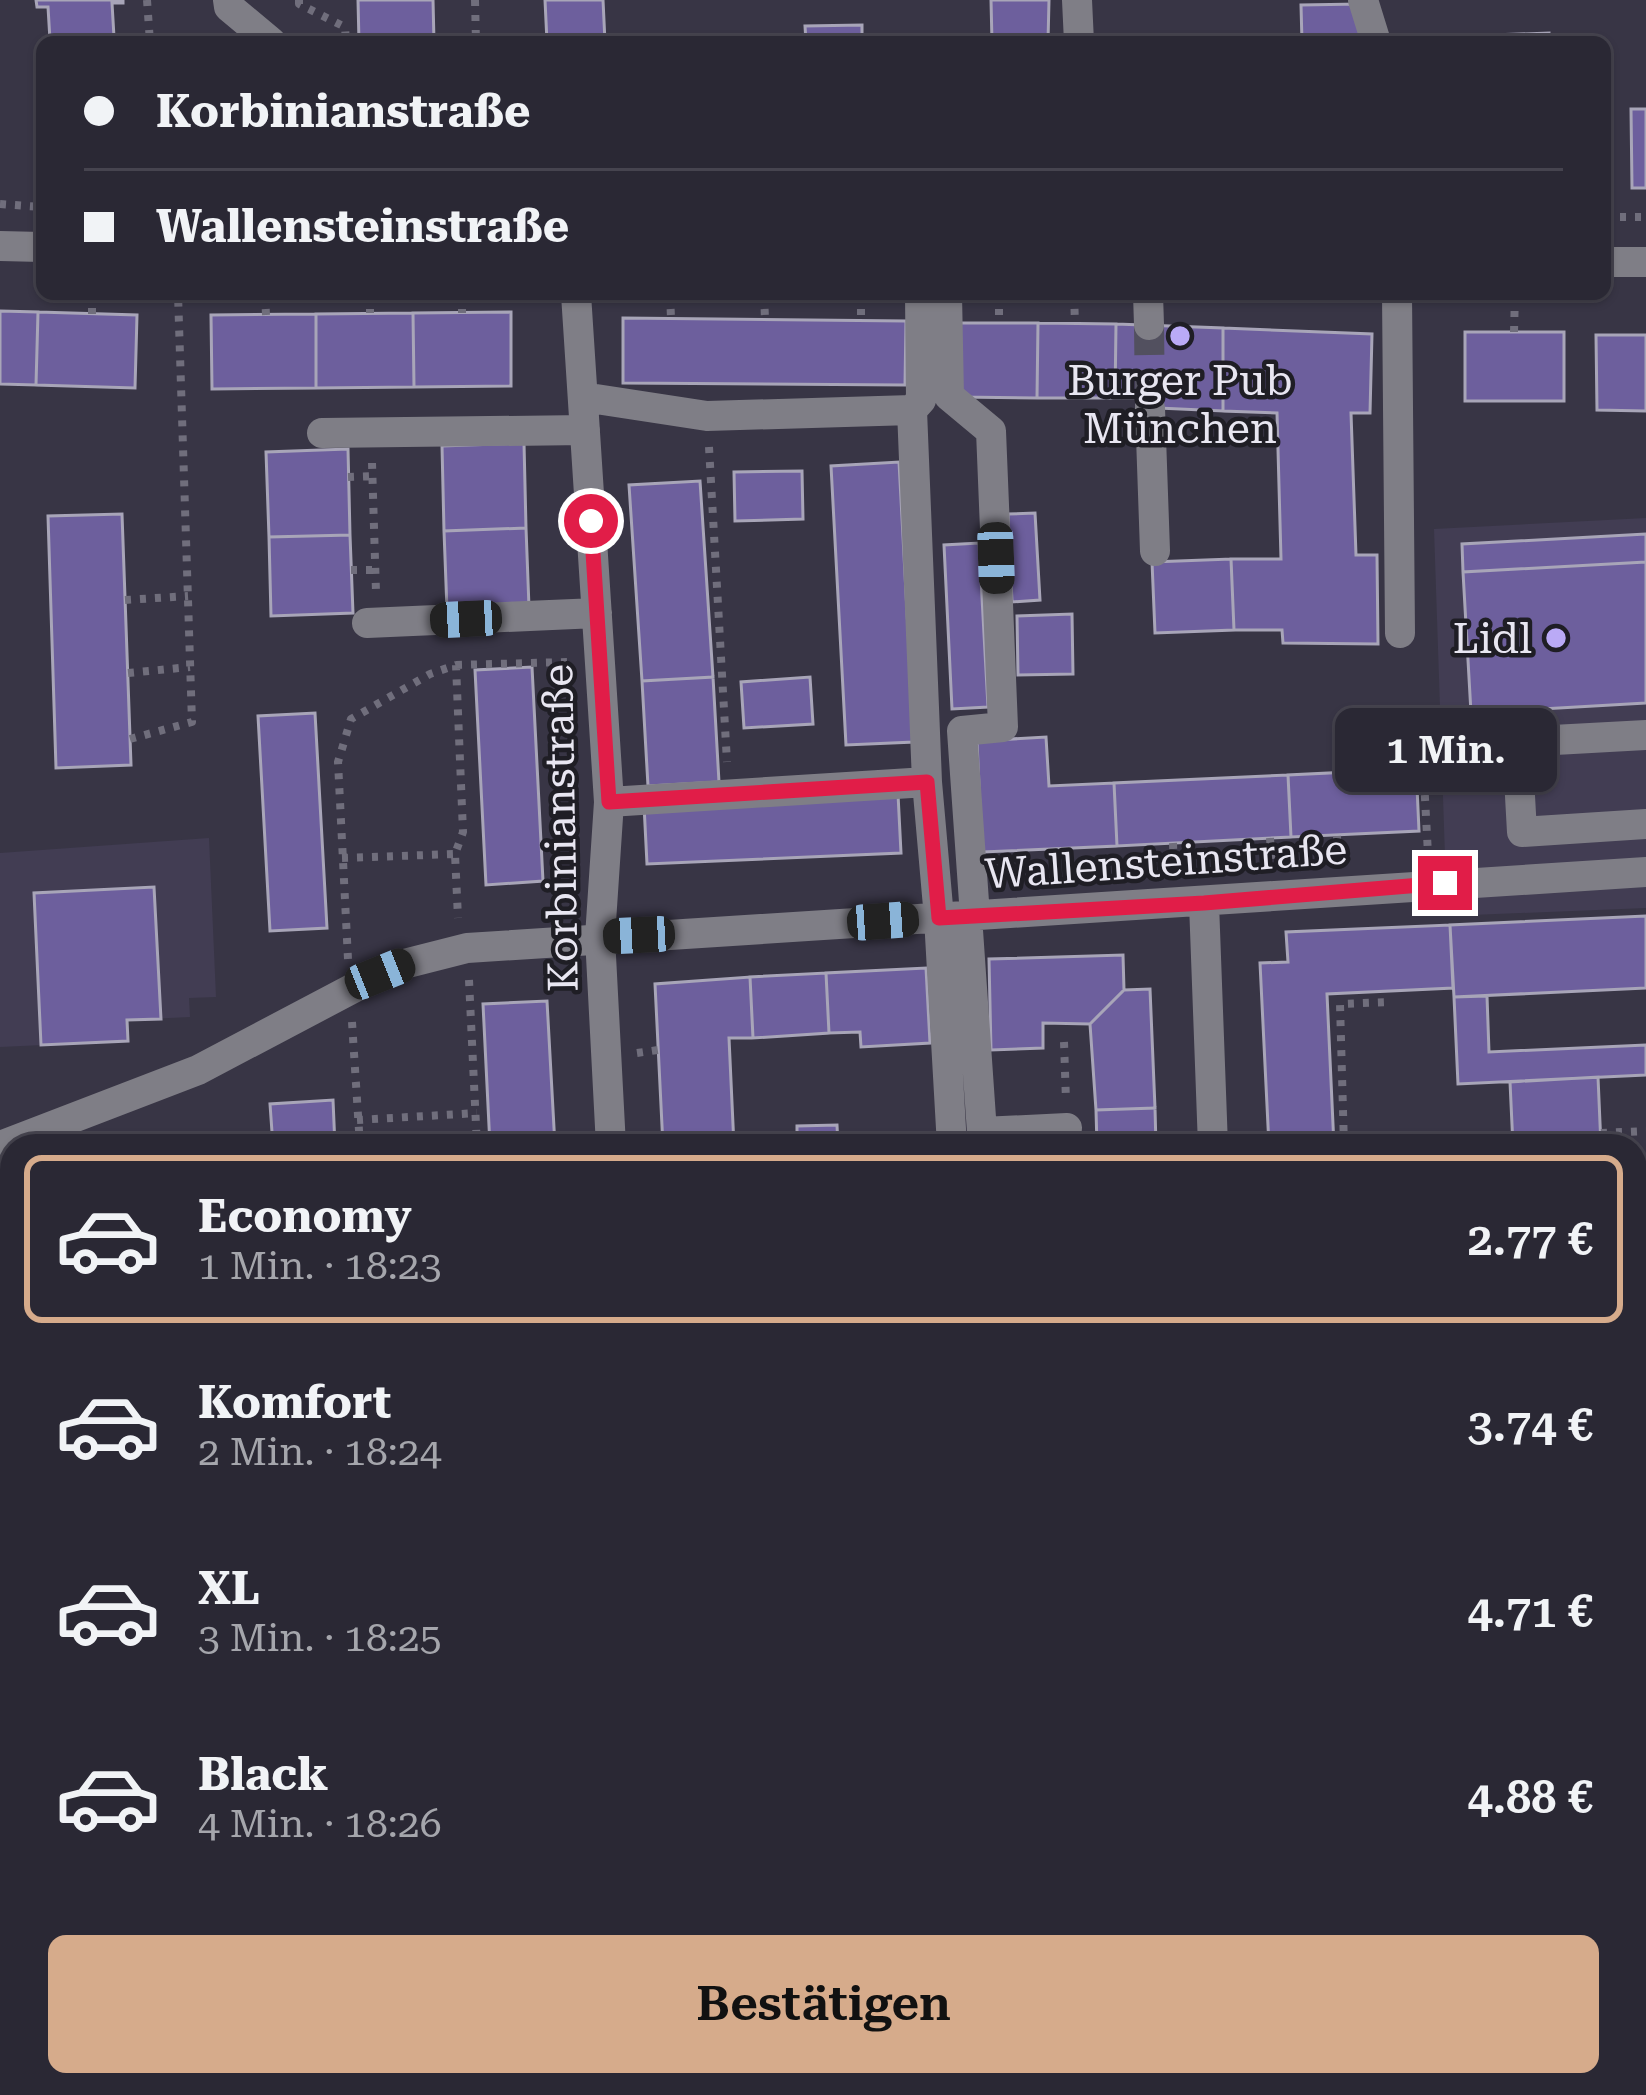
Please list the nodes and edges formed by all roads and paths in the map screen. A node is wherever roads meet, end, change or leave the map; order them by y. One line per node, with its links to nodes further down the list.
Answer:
1 (147, 0): 7 (path)
2 (228, 0): 8 (street)
3 (299, 0): 9 (path)
4 (476, 0): 10 (path)
5 (1077, 0): 11 (street)
6 (1363, 0): 12 (street)
7 (150, 36)
8 (264, 36)
9 (346, 36)
10 (476, 36)
11 (1078, 36)
12 (1374, 36)
13 (0, 204): 14 (path)
14 (36, 207)
15 (1611, 217): 16 (path)
16 (1646, 217)
17 (0, 246): 18 (street)
18 (36, 247)
19 (1611, 262): 20 (street)
20 (1646, 262)
21 (92, 300): 37 (path)
22 (178, 300): 58 (path)
23 (265, 300): 39 (path)
24 (370, 300): 38 (path)
25 (462, 300): 36 (path)
26 (576, 300): 46 (street, Korbinianstraße)
27 (670, 300): 40 (path)
28 (764, 300): 41 (path)
29 (861, 300): 42 (path)
30 (920, 300): 48 (street)
31 (947, 300): 81 (street)
32 (999, 300): 43 (path)
33 (1074, 300): 44 (path)
34 (1397, 300): 62 (street)
35 (1515, 300): 45 (path)
36 (462, 313)
37 (92, 314)
38 (370, 314)
39 (266, 315)
40 (671, 319)
41 (765, 319)
42 (861, 320)
43 (999, 323)
44 (1076, 324)
45 (1514, 332)
46 (583, 397): 49 (street); 50 (street, Korbinianstraße)
47 (1150, 408): 55 (street)
48 (912, 410): 49 (street); 70 (street)
49 (707, 416): 71 (path)
50 (585, 430): 51 (street); 60 (street, Korbinianstraße)
51 (371, 432): 52 (street); 53 (path)
52 (322, 433)
53 (373, 476): 54 (path); 57 (path)
54 (349, 477)
55 (1155, 551)
56 (351, 570): 57 (path)
57 (375, 570): 61 (path)
58 (188, 596): 59 (path); 65 (path)
59 (125, 600)
60 (597, 613): 61 (street); 63 (street, Korbinianstraße)
61 (372, 623)
62 (1400, 633)
63 (600, 661): 64 (path); 72 (street, Korbinianstraße)
64 (456, 665): 75 (path); 76 (path)
65 (190, 667): 66 (path); 68 (path)
66 (128, 673)
67 (1646, 735): 74 (street)
68 (130, 739)
69 (1415, 742): 79 (path)
70 (927, 782): 71 (street); 81 (street)
71 (728, 795): 72 (street)
72 (609, 802): 82 (street, Korbinianstraße)
73 (1646, 824): 74 (street)
74 (1522, 832): 78 (street)
75 (454, 854): 76 (path); 83 (path)
76 (342, 859): 84 (path)
77 (1646, 872): 78 (street, Wallensteinstraße)
78 (1525, 879): 79 (street, Wallensteinstraße)
79 (1437, 884): 80 (street, Wallensteinstraße)
80 (1204, 903): 81 (street, Wallensteinstraße); 98 (street)
81 (960, 917): 82 (street, Wallensteinstraße); 95 (street); 96 (street)
82 (600, 937): 83 (street, Wallensteinstraße); 94 (street, Korbinianstraße)
83 (464, 949): 84 (street, Wallensteinstraße); 86 (path)
84 (349, 988): 87 (path); 91 (street, Wallensteinstraße)
85 (1390, 1002): 99 (path)
86 (477, 1113): 87 (path); 93 (path)
87 (357, 1120): 92 (path)
88 (1067, 1128): 97 (street)
89 (1646, 1131): 90 (path)
90 (1601, 1133)
91 (31, 1134)
92 (359, 1134)
93 (477, 1134)
94 (610, 1134)
95 (952, 1134)
96 (994, 1134)
97 (1038, 1134)
98 (1213, 1134)
99 (1344, 1134)

